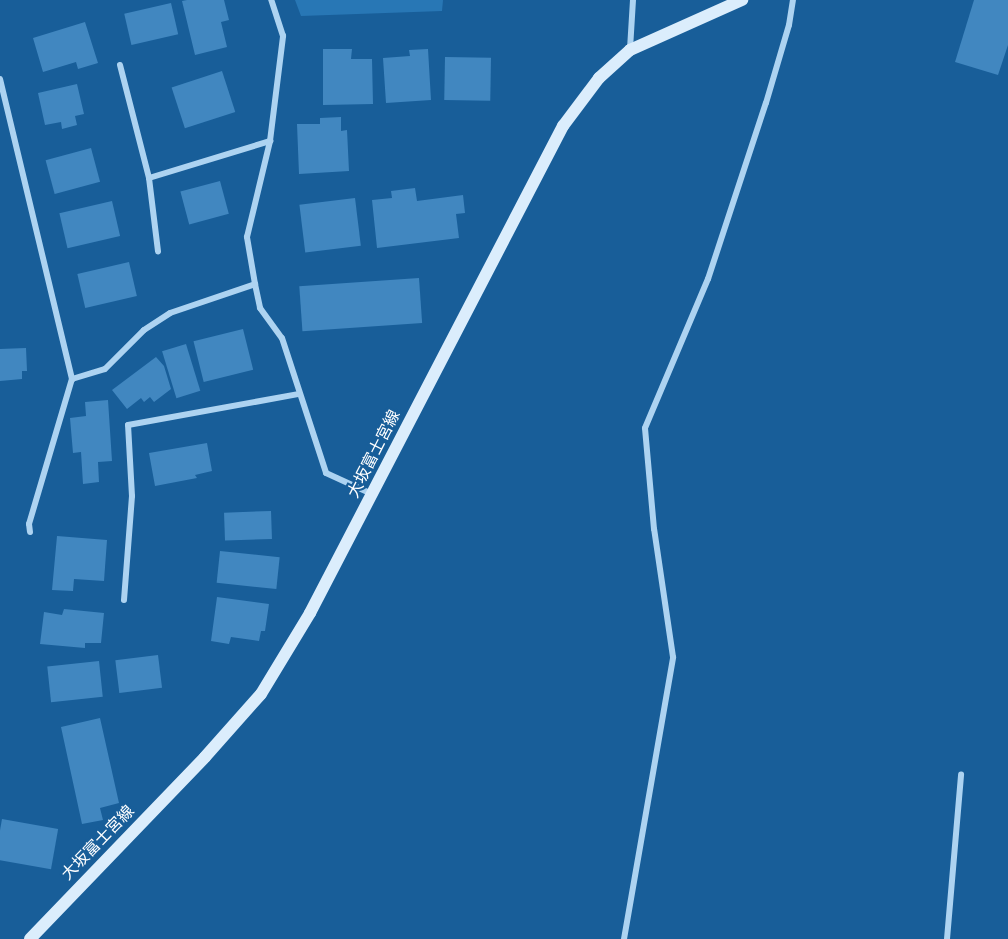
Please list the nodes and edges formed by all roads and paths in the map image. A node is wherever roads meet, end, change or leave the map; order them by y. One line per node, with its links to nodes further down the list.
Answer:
1 (271, 0): 8 (street)
2 (633, 0): 5 (street)
3 (742, 0): 5 (main road, 大坂富士宮線)
4 (793, 0): 19 (street)
5 (630, 50): 14 (main road, 大坂富士宮線)
6 (120, 65): 9 (street)
7 (0, 79): 12 (street)
8 (270, 141): 9 (street); 11 (street)
9 (149, 178): 10 (street)
10 (158, 251)
11 (255, 284): 12 (street); 13 (street)
12 (72, 379): 15 (street)
13 (299, 394): 14 (street); 16 (street)
14 (373, 494): 18 (main road, 大坂富士宮線)
15 (30, 532)
16 (124, 600)
17 (961, 775): 20 (street)
18 (30, 939)
19 (624, 939)
20 (947, 939)

